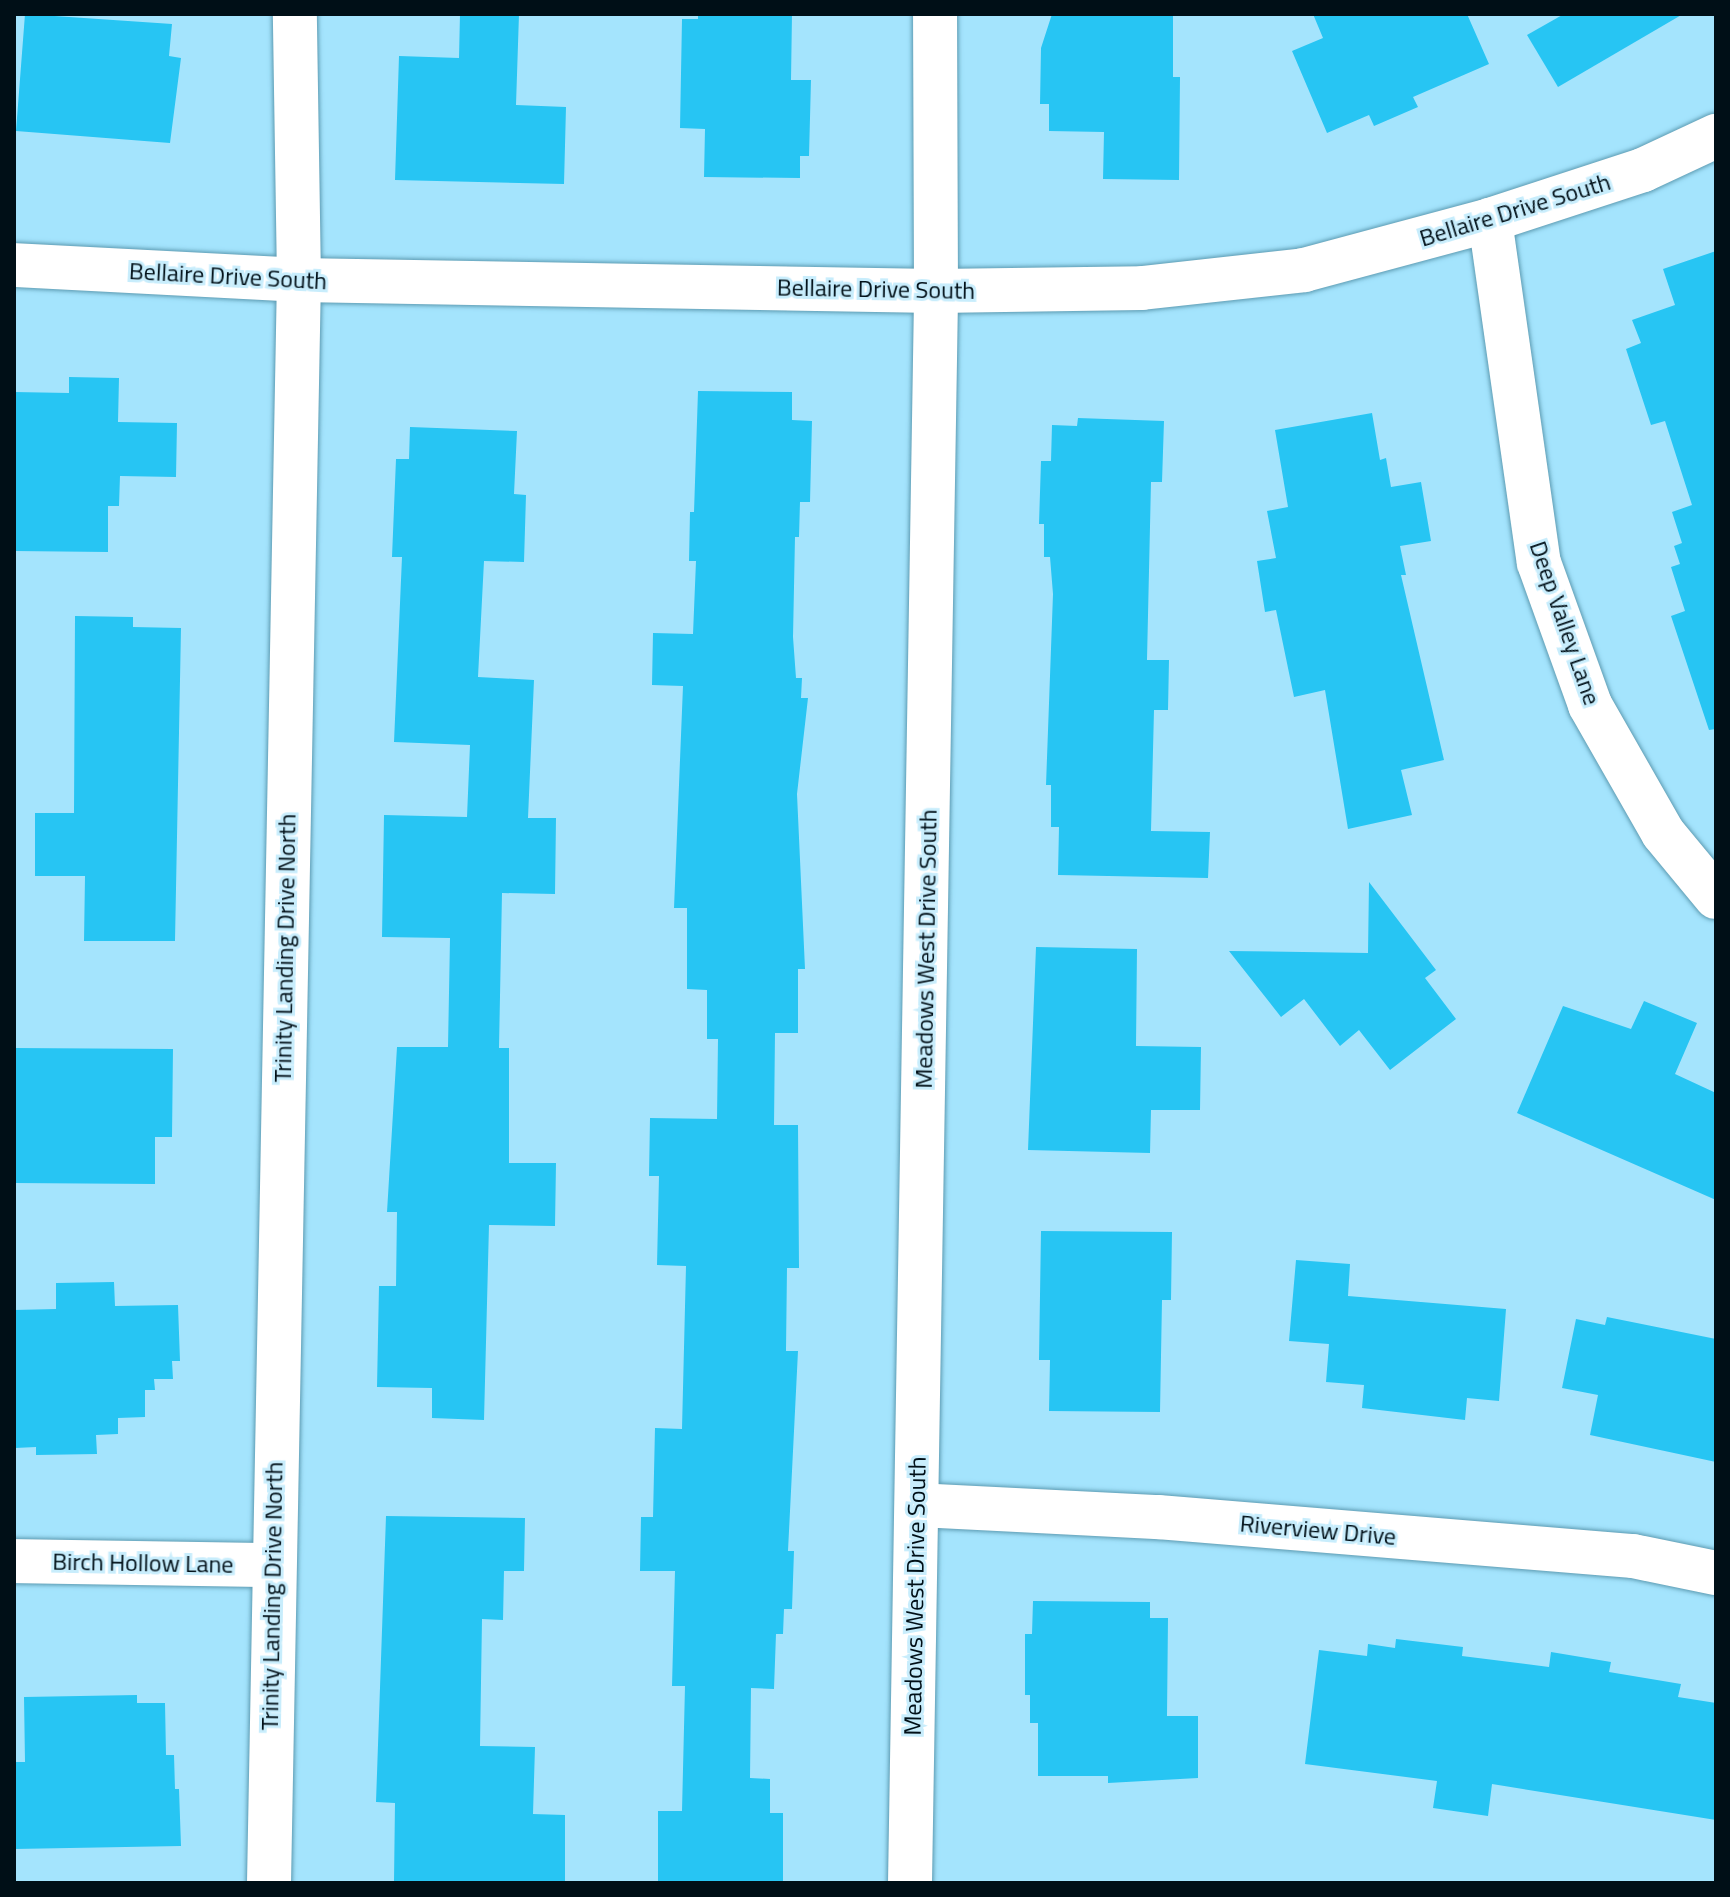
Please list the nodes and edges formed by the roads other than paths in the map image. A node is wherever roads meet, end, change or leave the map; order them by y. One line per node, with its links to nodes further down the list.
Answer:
1 (295, 14): 6 (street, Trinity Landing Drive North)
2 (935, 14): 7 (street, Meadows West Drive South)
3 (1716, 136): 4 (street, Bellaire Drive South)
4 (1490, 220): 7 (street, Bellaire Drive South); 8 (street, Deep Valley Lane)
5 (14, 265): 6 (street, Bellaire Drive South)
6 (299, 280): 7 (street, Bellaire Drive South); 11 (street, Trinity Landing Drive North)
7 (936, 291): 9 (street, Meadows West Drive South)
8 (1716, 897)
9 (917, 1505): 12 (street, Riverview Drive); 14 (street, Meadows West Drive South)
10 (14, 1561): 11 (street, Birch Hollow Lane)
11 (272, 1565): 13 (street, Trinity Landing Drive North)
12 (1716, 1573)
13 (269, 1883)
14 (910, 1883)

